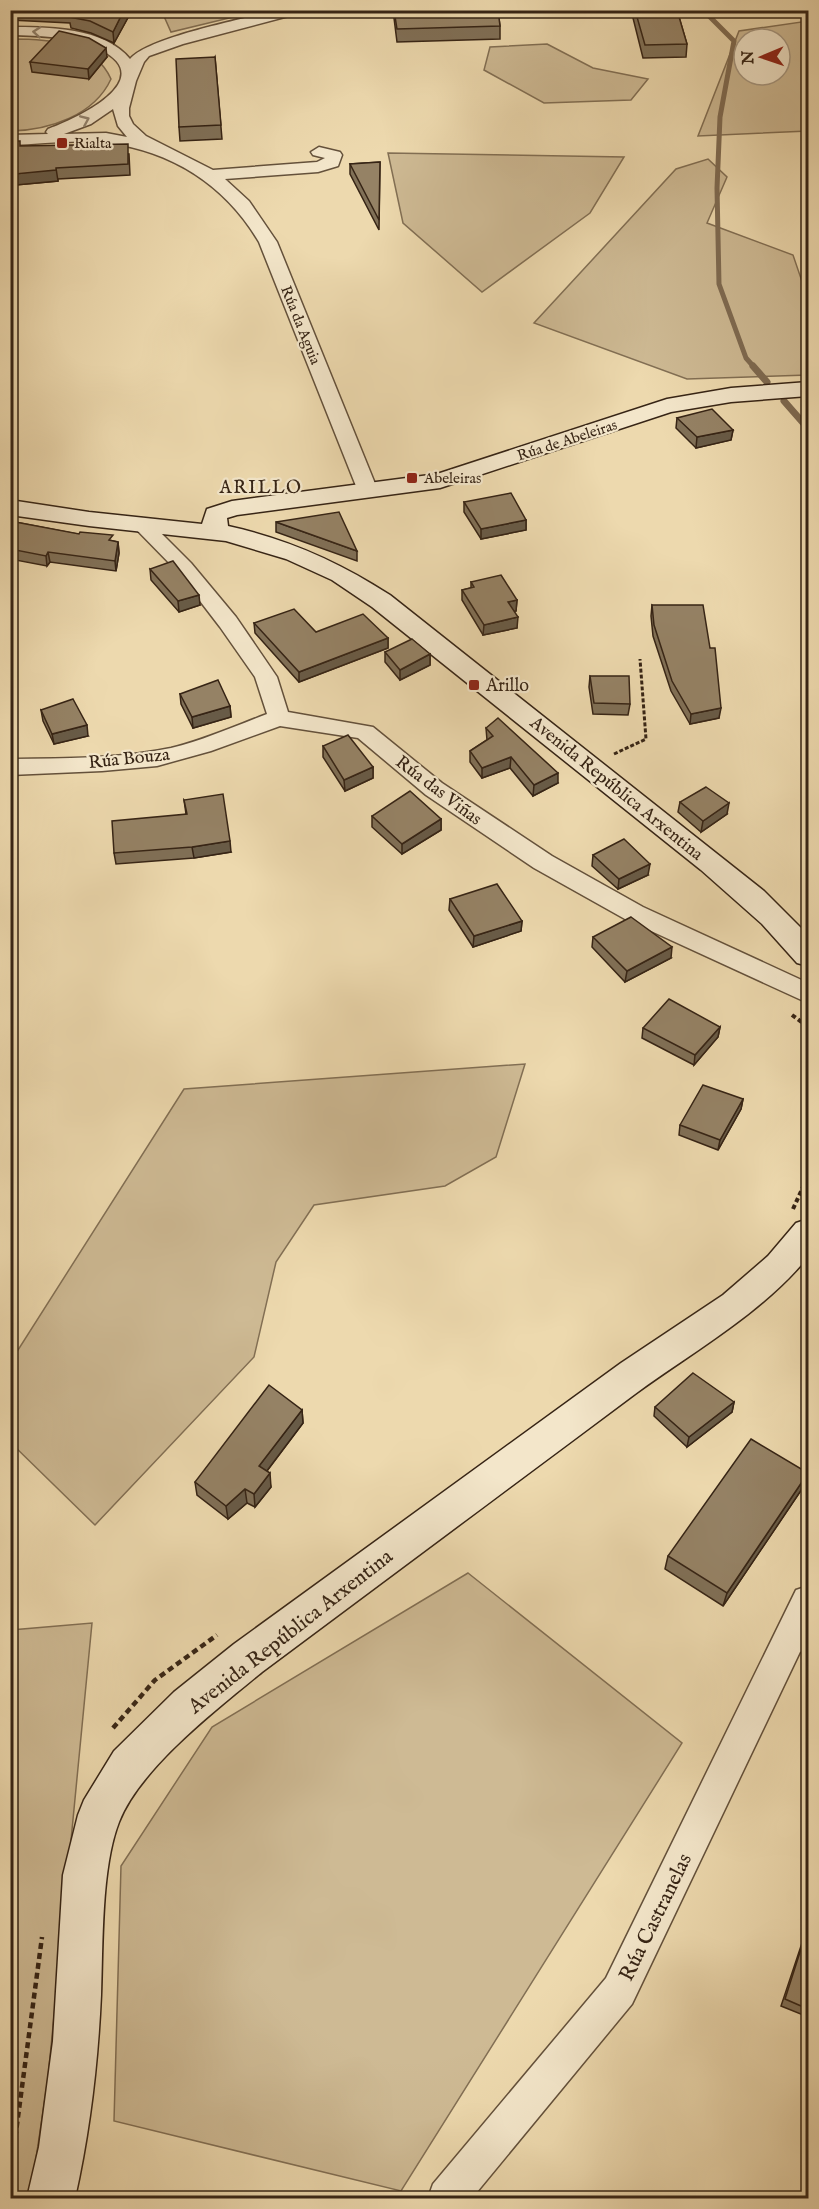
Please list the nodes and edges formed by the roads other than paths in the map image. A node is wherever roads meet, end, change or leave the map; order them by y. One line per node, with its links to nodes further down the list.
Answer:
1 (295, 10): 3 (street)
2 (10, 31): 4 (street, one-way to 2)
3 (178, 41): 4 (street); 5 (street)
4 (98, 43): 5 (street)
5 (126, 84): 6 (street); 8 (street, Rúa da Aguia, one-way to 5)
6 (124, 125): 7 (street); 10 (street, Rúa da Aguia)
7 (101, 137): 8 (street, Rúa da Aguia); 10 (street, Rúa da Aguia)
8 (35, 138): 9 (street, Rúa da Aguia)
9 (10, 140)
10 (154, 148): 12 (street, Rúa da Aguia)
11 (320, 152): 12 (street, Rúa da Aguia)
12 (212, 175): 14 (street, Rúa da Aguia)
13 (808, 389): 14 (main road, Rúa de Abeleiras)
14 (368, 491): 15 (main road, Rúa de Abeleiras)
15 (327, 496): 17 (main road, Rúa de Abeleiras); 19 (main road, Rúa de Abeleiras)
16 (10, 507): 18 (main road, Avenida República Arxentina)
17 (262, 519): 19 (main road, Avenida República Arxentina); 20 (main road, Avenida República Arxentina)
18 (141, 524): 19 (main road, Avenida República Arxentina); 21 (street)
19 (226, 525): 20 (main road, Avenida República Arxentina)
20 (295, 554): 23 (main road, Avenida República Arxentina)
21 (279, 718): 22 (street, Rúa Bouza); 24 (street, Rúa das Viñas)
22 (10, 766)
23 (808, 955)
24 (808, 994)
25 (808, 1233): 28 (main road, Avenida República Arxentina)
26 (808, 1601): 27 (street, Rúa Castranelas)
27 (799, 1643): 29 (street, Rúa Castranelas)
28 (51, 2199)
29 (447, 2199)

